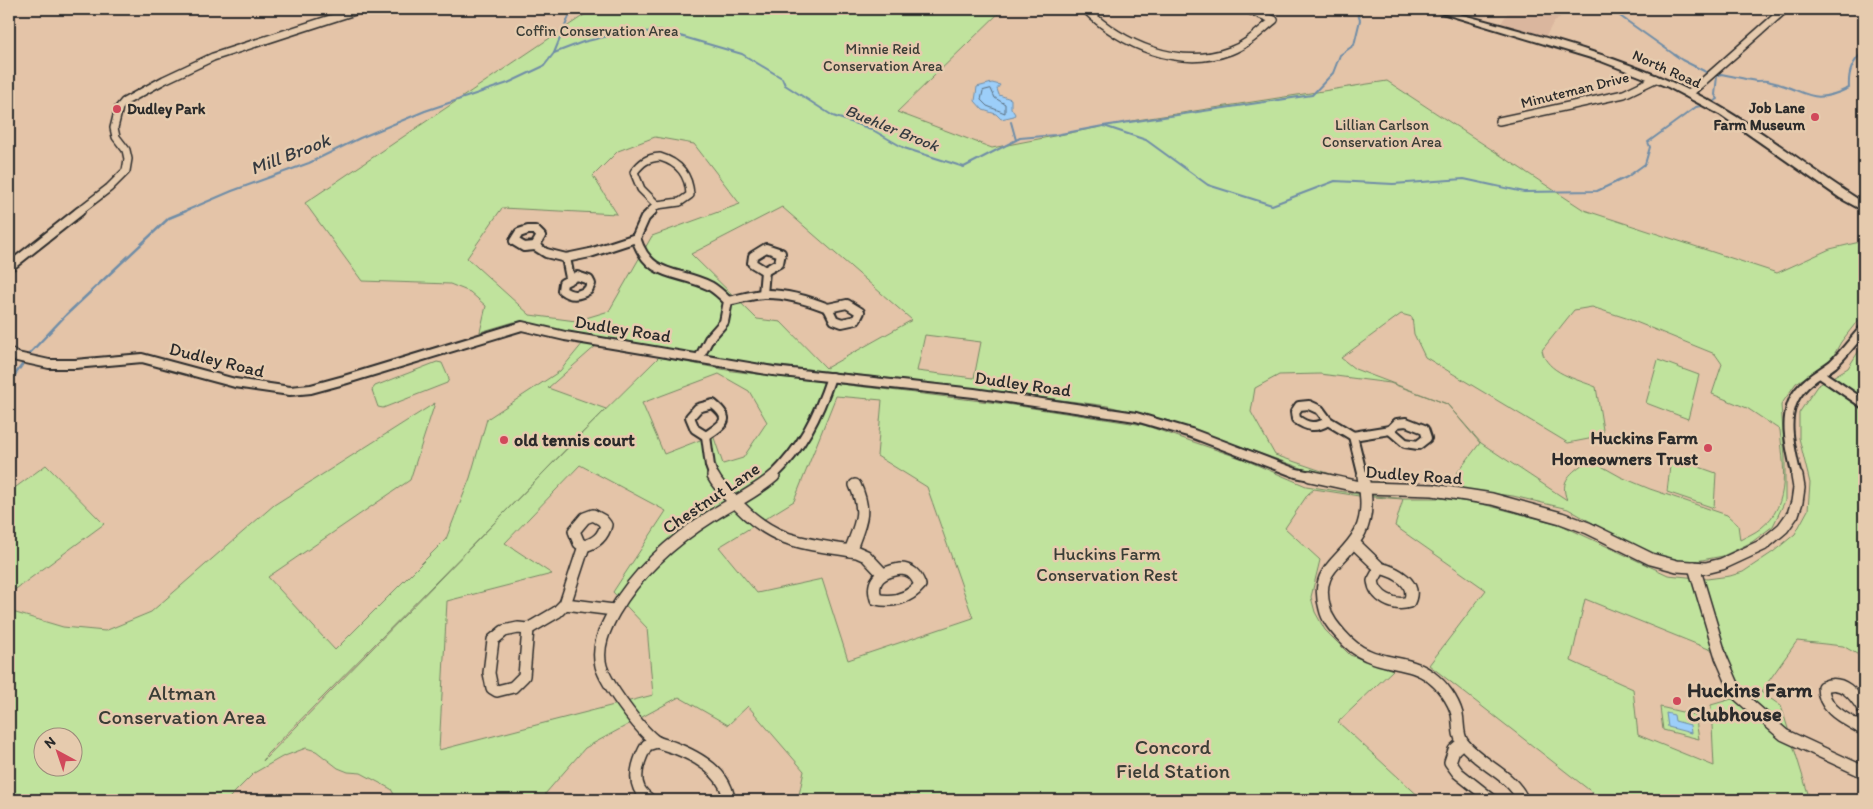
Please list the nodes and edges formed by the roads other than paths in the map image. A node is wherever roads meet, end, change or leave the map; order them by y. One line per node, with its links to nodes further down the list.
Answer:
1 (361, 9): 15 (street)
2 (1084, 9): 6 (street)
3 (1247, 9): 6 (street)
4 (1433, 9): 7 (main road, North Road)
5 (1785, 9): 8 (street)
6 (1274, 20)
7 (1655, 79): 8 (main road, North Road); 9 (street, Minuteman Drive)
8 (1689, 94): 11 (main road, North Road)
9 (1499, 121)
10 (657, 205): 10 (street); 12 (street)
11 (1864, 208)
12 (636, 238): 14 (street); 19 (street)
13 (535, 246): 14 (street)
14 (566, 258): 17 (street)
15 (9, 267)
16 (766, 271): 18 (street)
17 (570, 278)
18 (763, 294): 19 (street); 20 (street)
19 (728, 301): 23 (street)
20 (828, 308)
21 (1864, 329): 24 (street, Dudley Road)
22 (9, 352): 23 (street, Dudley Road)
23 (699, 358): 25 (street, Dudley Road)
24 (1820, 374): 26 (street); 37 (street, Dudley Road)
25 (831, 378): 32 (street, Dudley Road); 33 (street, Chestnut Lane)
26 (1864, 404)
27 (1328, 421): 30 (street)
28 (1390, 430): 30 (street)
29 (706, 436): 33 (street)
30 (1353, 436): 32 (street)
31 (855, 485): 36 (street)
32 (1365, 488): 34 (street); 37 (street, Dudley Road)
33 (736, 504): 36 (street); 41 (street, Chestnut Lane)
34 (1354, 543): 38 (street); 46 (street)
35 (584, 546): 40 (street)
36 (850, 551): 39 (street)
37 (1694, 567): 47 (street)
38 (1380, 568)
39 (882, 574): 39 (street)
40 (565, 604): 41 (street); 42 (street)
41 (614, 610): 45 (street, Chestnut Lane)
42 (528, 629): 42 (street)
43 (1864, 710): 44 (street)
44 (1864, 730)
45 (657, 742): 48 (street); 49 (street)
46 (1462, 743): 50 (street); 51 (street)
47 (1864, 772)
48 (650, 800)
49 (729, 800)
50 (1492, 800)
51 (1524, 800)

